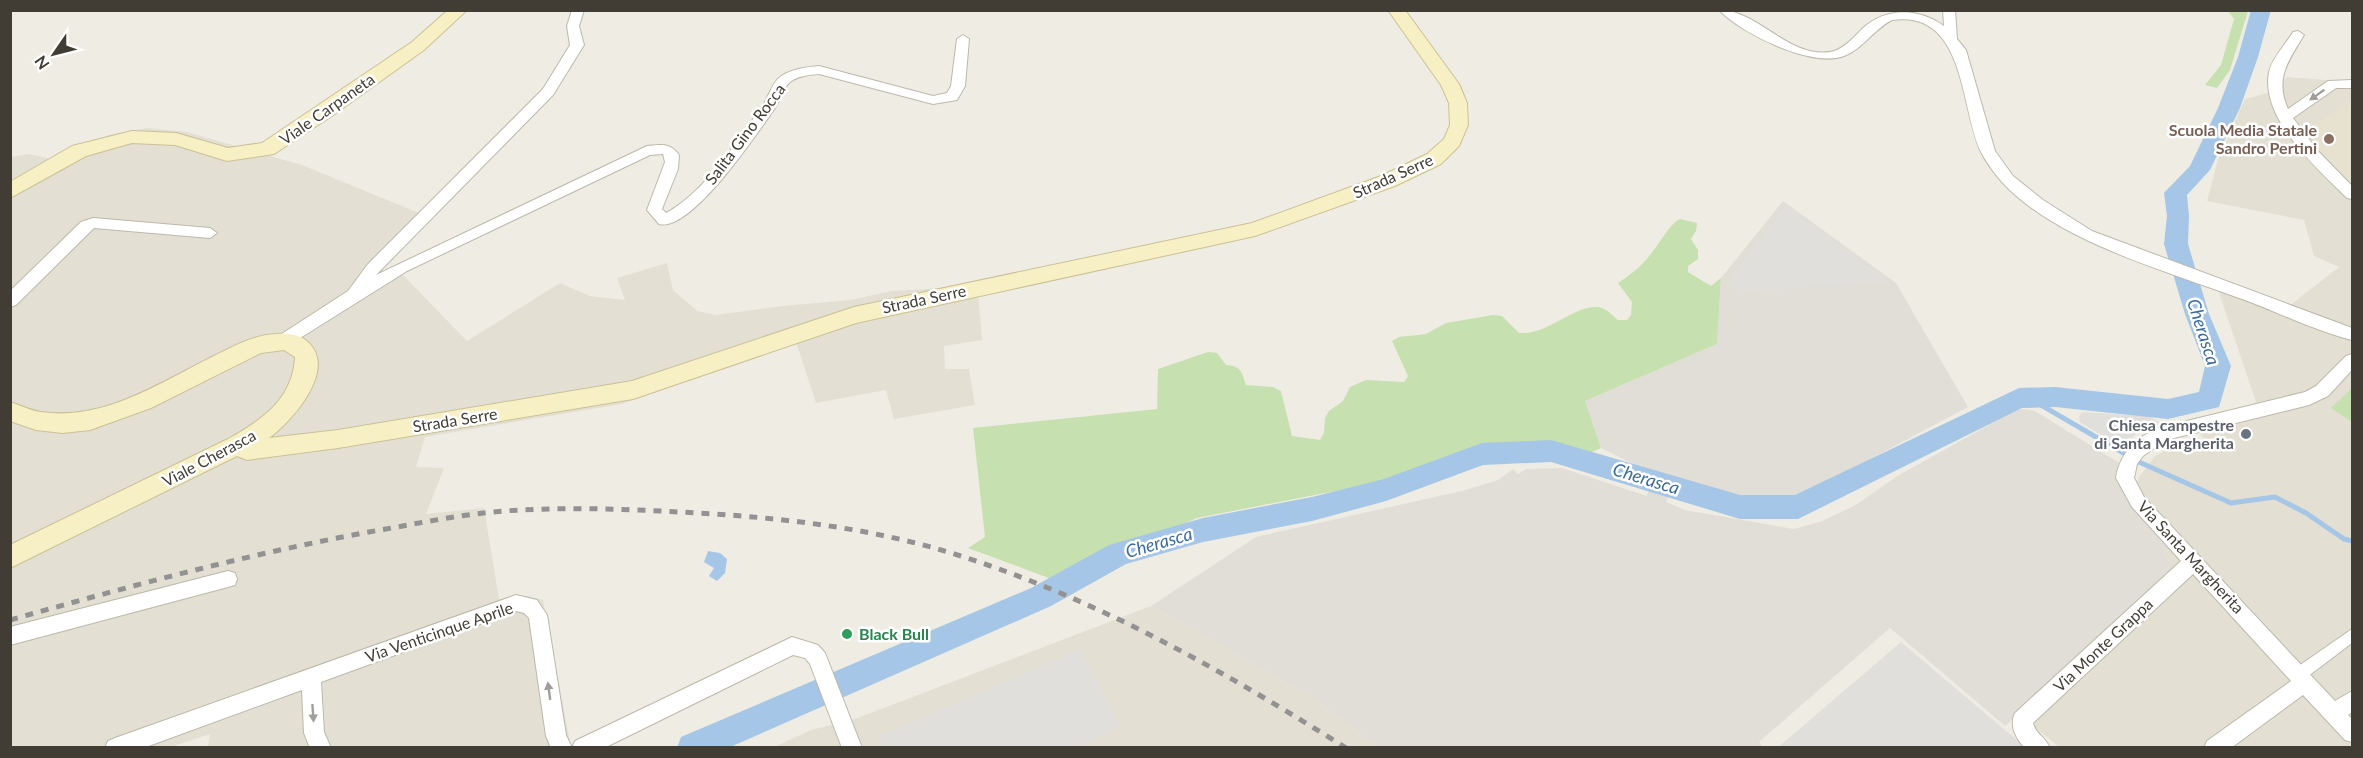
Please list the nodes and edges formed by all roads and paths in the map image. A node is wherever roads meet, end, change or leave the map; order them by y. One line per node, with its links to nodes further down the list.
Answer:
1 (459, 10): 11 (main road, Viale Carpaneta)
2 (578, 10): 14 (street, Salita Gino Rocca)
3 (1396, 10): 20 (main road, Strada Serre)
4 (1725, 10): 8 (street)
5 (1949, 10): 8 (street)
6 (2298, 35): 10 (street)
7 (963, 39): 14 (street, Salita Gino Rocca)
8 (1951, 39): 16 (street)
9 (2352, 84): 10 (street, one-way to 10)
10 (2284, 117): 12 (street)
11 (10, 191)
12 (2352, 194)
13 (210, 232): 15 (street)
14 (350, 297): 17 (street, Salita Gino Rocca)
15 (10, 301)
16 (2352, 334)
17 (283, 341): 19 (main road); 20 (main road, Viale Cherasca)
18 (2352, 360): 22 (street, Via Santa Margherita)
19 (10, 411)
20 (236, 446): 21 (main road, Viale Cherasca)
21 (10, 557)
22 (2194, 561): 27 (street, Via Santa Margherita); 36 (street, Via Monte Grappa)
23 (228, 579): 25 (street)
24 (2352, 634): 27 (street)
25 (10, 636)
26 (310, 677): 31 (street, Via Venticinque Aprile); 32 (street, one-way to 32); 33 (street, Via Venticinque Aprile, one-way to 26)
27 (2301, 678): 29 (street, Via Santa Margherita); 37 (street)
28 (2352, 700): 29 (street)
29 (2334, 714): 30 (street, Via Santa Margherita)
30 (2352, 734)
31 (115, 747)
32 (321, 747)
33 (562, 747)
34 (582, 747): 35 (street)
35 (852, 747)
36 (2040, 747)
37 (2214, 747)

